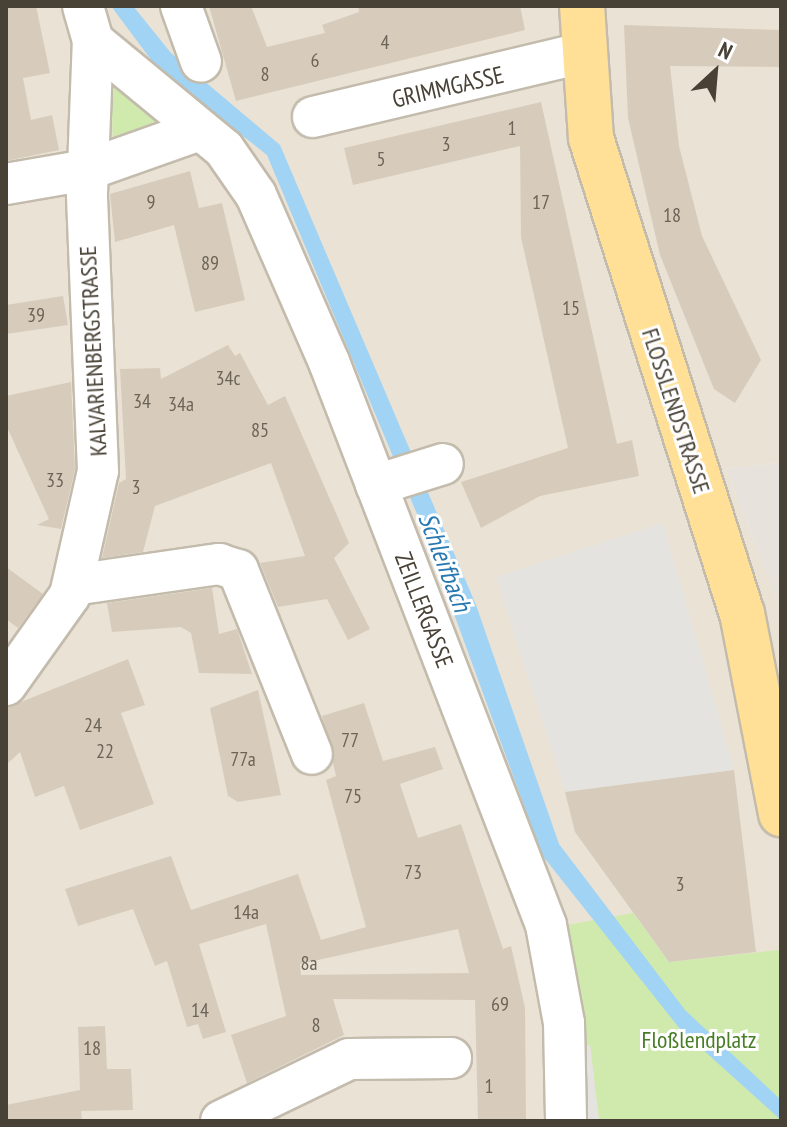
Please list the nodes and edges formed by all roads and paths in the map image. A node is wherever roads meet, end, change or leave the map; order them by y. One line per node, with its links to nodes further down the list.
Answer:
1 (181, 6): 5 (street)
2 (582, 6): 4 (main road, FLOSSLENDSTRASSE)
3 (88, 23): 7 (street, KALVARIENBERGSTRASSE); 8 (street, KALVARIENBERGSTRASSE)
4 (582, 53): 6 (street, GRIMMGASSE); 13 (main road, FLOSSLENDSTRASSE)
5 (201, 62)
6 (313, 117)
7 (200, 130): 8 (street); 16 (street, ZEILLERGASSE)
8 (87, 170): 9 (street); 10 (street, KALVARIENBERGSTRASSE)
9 (6, 184)
10 (73, 585): 11 (street, KALVARIENBERGSTRASSE); 12 (street)
11 (6, 685)
12 (312, 754)
13 (781, 814)
14 (451, 1058): 15 (street)
15 (221, 1121)
16 (566, 1121)

